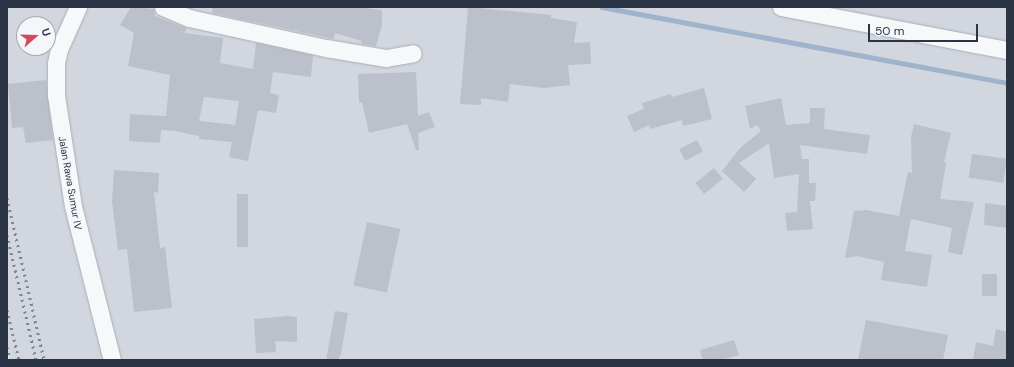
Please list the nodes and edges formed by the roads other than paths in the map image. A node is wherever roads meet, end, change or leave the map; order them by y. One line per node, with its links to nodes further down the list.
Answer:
1 (78, 7): 6 (street, Jalan Rawa Sumur IV)
2 (162, 7): 5 (street)
3 (781, 7): 4 (street)
4 (1007, 50)
5 (413, 53)
6 (112, 360)

